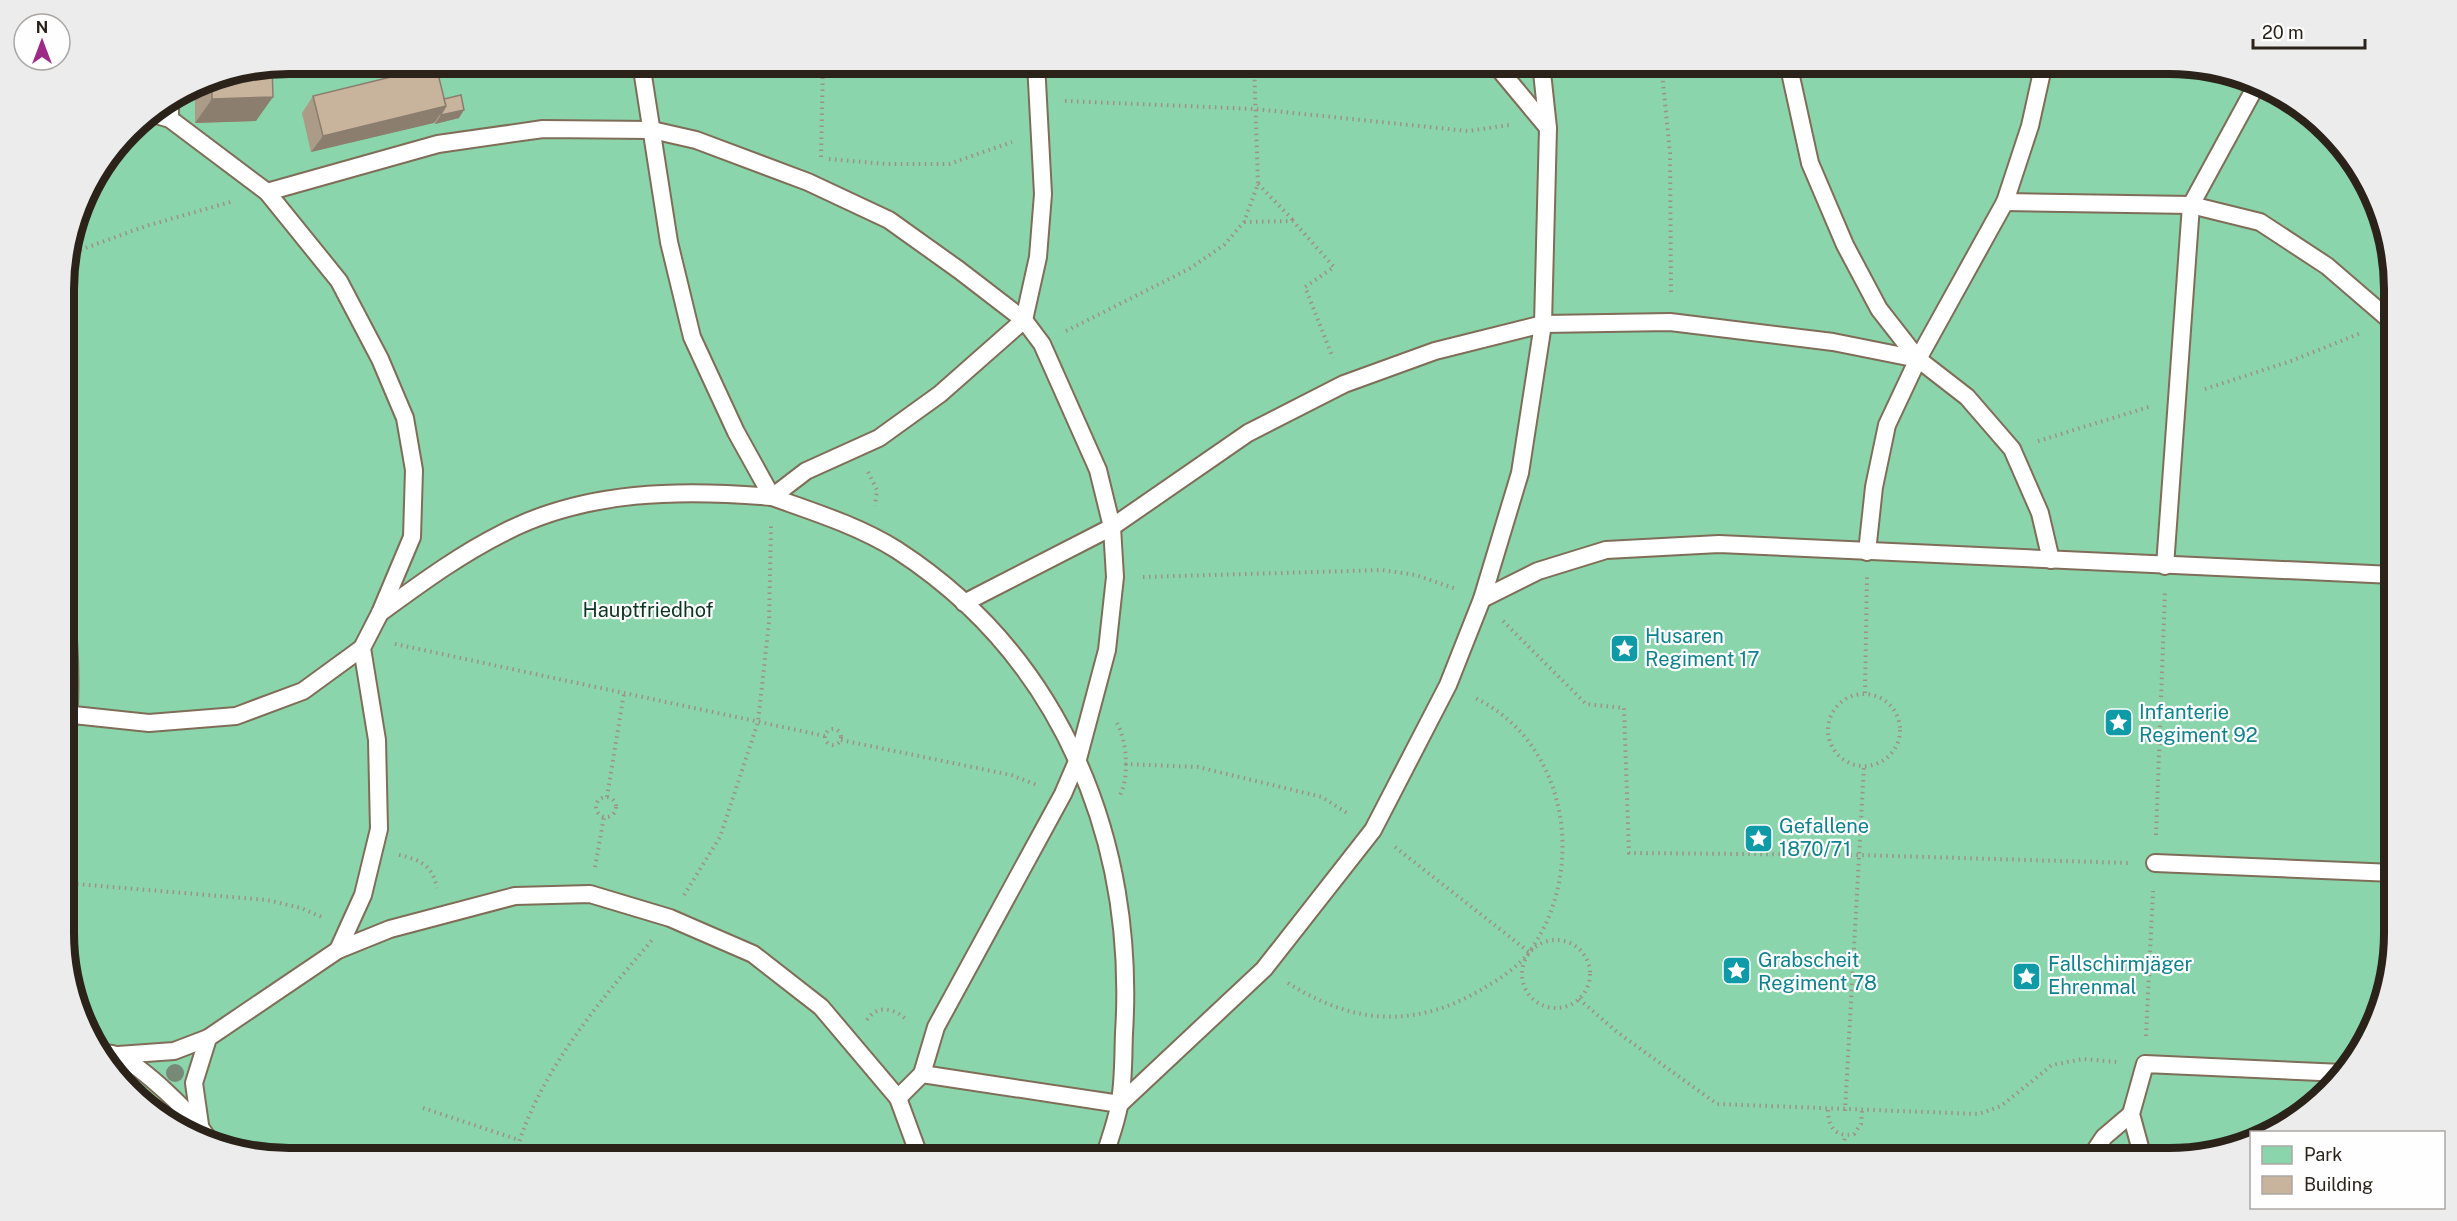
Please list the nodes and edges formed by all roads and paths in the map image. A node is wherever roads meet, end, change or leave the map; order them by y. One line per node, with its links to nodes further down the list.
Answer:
1 (643, 74): 18 (lane)
2 (823, 74): 20 (path)
3 (1037, 74): 11 (lane)
4 (1254, 74): 14 (path)
5 (1503, 74): 12 (lane)
6 (1542, 74): 17 (lane)
7 (1662, 74): 31 (path)
8 (1790, 74): 34 (lane)
9 (2042, 74): 24 (lane)
10 (2254, 91): 25 (lane)
11 (1039, 99): 14 (path); 19 (lane)
12 (1530, 106): 14 (path); 17 (lane)
13 (170, 109): 16 (lane)
14 (1255, 110): 22 (path)
15 (160, 116): 16 (lane)
16 (170, 119): 23 (lane)
17 (1548, 128): 32 (lane)
18 (652, 130): 21 (lane); 23 (lane); 37 (lane)
19 (1040, 131): 20 (path); 30 (lane)
20 (821, 158): 21 (path)
21 (808, 182): 30 (lane)
22 (1258, 184): 26 (path); 27 (path)
23 (267, 192): 28 (path); 49 (lane)
24 (2005, 202): 25 (lane); 34 (lane)
25 (2191, 205): 29 (lane); 42 (lane)
26 (1293, 221): 27 (path); 35 (path)
27 (1244, 222): 33 (path)
28 (77, 251)
29 (2384, 315)
30 (1024, 320): 33 (lane); 36 (lane)
31 (1670, 322): 32 (lane); 34 (lane)
32 (1543, 324): 35 (lane); 46 (lane)
33 (1042, 344): 38 (lane)
34 (1918, 359): 40 (lane); 41 (lane)
35 (1344, 384): 38 (lane)
36 (839, 456): 37 (lane); 39 (path)
37 (772, 497): 39 (lane); 49 (lane); 56 (path)
38 (1112, 527): 44 (lane); 48 (lane)
39 (852, 529): 48 (lane)
40 (1868, 552): 41 (lane); 46 (lane)
41 (2051, 560): 42 (lane)
42 (2165, 566): 43 (lane)
43 (2384, 575)
44 (1115, 577): 46 (path); 54 (lane)
45 (1867, 577): 53 (path)
46 (1482, 598): 51 (lane); 67 (path)
47 (2165, 600): 69 (path)
48 (964, 603): 59 (lane)
49 (380, 613): 50 (lane)
50 (365, 643): 52 (path); 55 (lane); 68 (lane)
51 (1448, 685): 66 (lane); 76 (path)
52 (624, 693): 56 (path); 63 (path)
53 (1865, 693): 61 (path); 61 (path)
54 (1094, 700): 59 (lane); 60 (path)
55 (74, 715)
56 (758, 722): 57 (path); 74 (path)
57 (825, 736): 58 (path); 58 (path)
58 (841, 740): 62 (path)
59 (1078, 759): 62 (lane); 65 (lane)
60 (1125, 764): 65 (path); 66 (path)
61 (1864, 766): 67 (path)
62 (1063, 794): 81 (lane)
63 (607, 797): 64 (path); 64 (path)
64 (604, 817): 72 (path)
65 (1101, 818): 88 (lane)
66 (1374, 830): 76 (path); 77 (lane)
67 (1859, 855): 69 (path); 91 (path)
68 (375, 856): 73 (path); 75 (lane)
69 (2155, 863): 70 (lane); 84 (path)
70 (2384, 873)
71 (74, 884): 75 (path)
72 (590, 894): 73 (lane); 74 (lane)
73 (431, 917): 75 (lane)
74 (670, 918): 80 (lane); 97 (path)
75 (338, 950): 79 (lane)
76 (1529, 952): 77 (path); 78 (path); 78 (path)
77 (1264, 969): 88 (lane)
78 (1579, 999): 90 (path)
79 (208, 1038): 83 (lane); 95 (lane)
80 (849, 1040): 81 (path); 87 (lane)
81 (931, 1045): 86 (lane)
82 (112, 1054): 83 (lane)
83 (118, 1055): 94 (lane)
84 (2145, 1064): 85 (lane); 92 (path); 93 (lane)
85 (2331, 1072)
86 (922, 1074): 87 (lane); 88 (lane)
87 (898, 1098): 99 (lane)
88 (1120, 1104): 100 (lane)
89 (423, 1108): 97 (path)
90 (1828, 1110): 91 (path); 96 (path)
91 (1845, 1111): 92 (path)
92 (1863, 1111): 96 (path)
93 (2131, 1114): 102 (lane); 103 (lane)
94 (201, 1129)
95 (204, 1130)
96 (1845, 1136): 101 (path)
97 (519, 1140): 98 (path)
98 (517, 1148)
99 (916, 1148)
100 (1107, 1148)
101 (1843, 1148)
102 (2097, 1148)
103 (2140, 1148)

